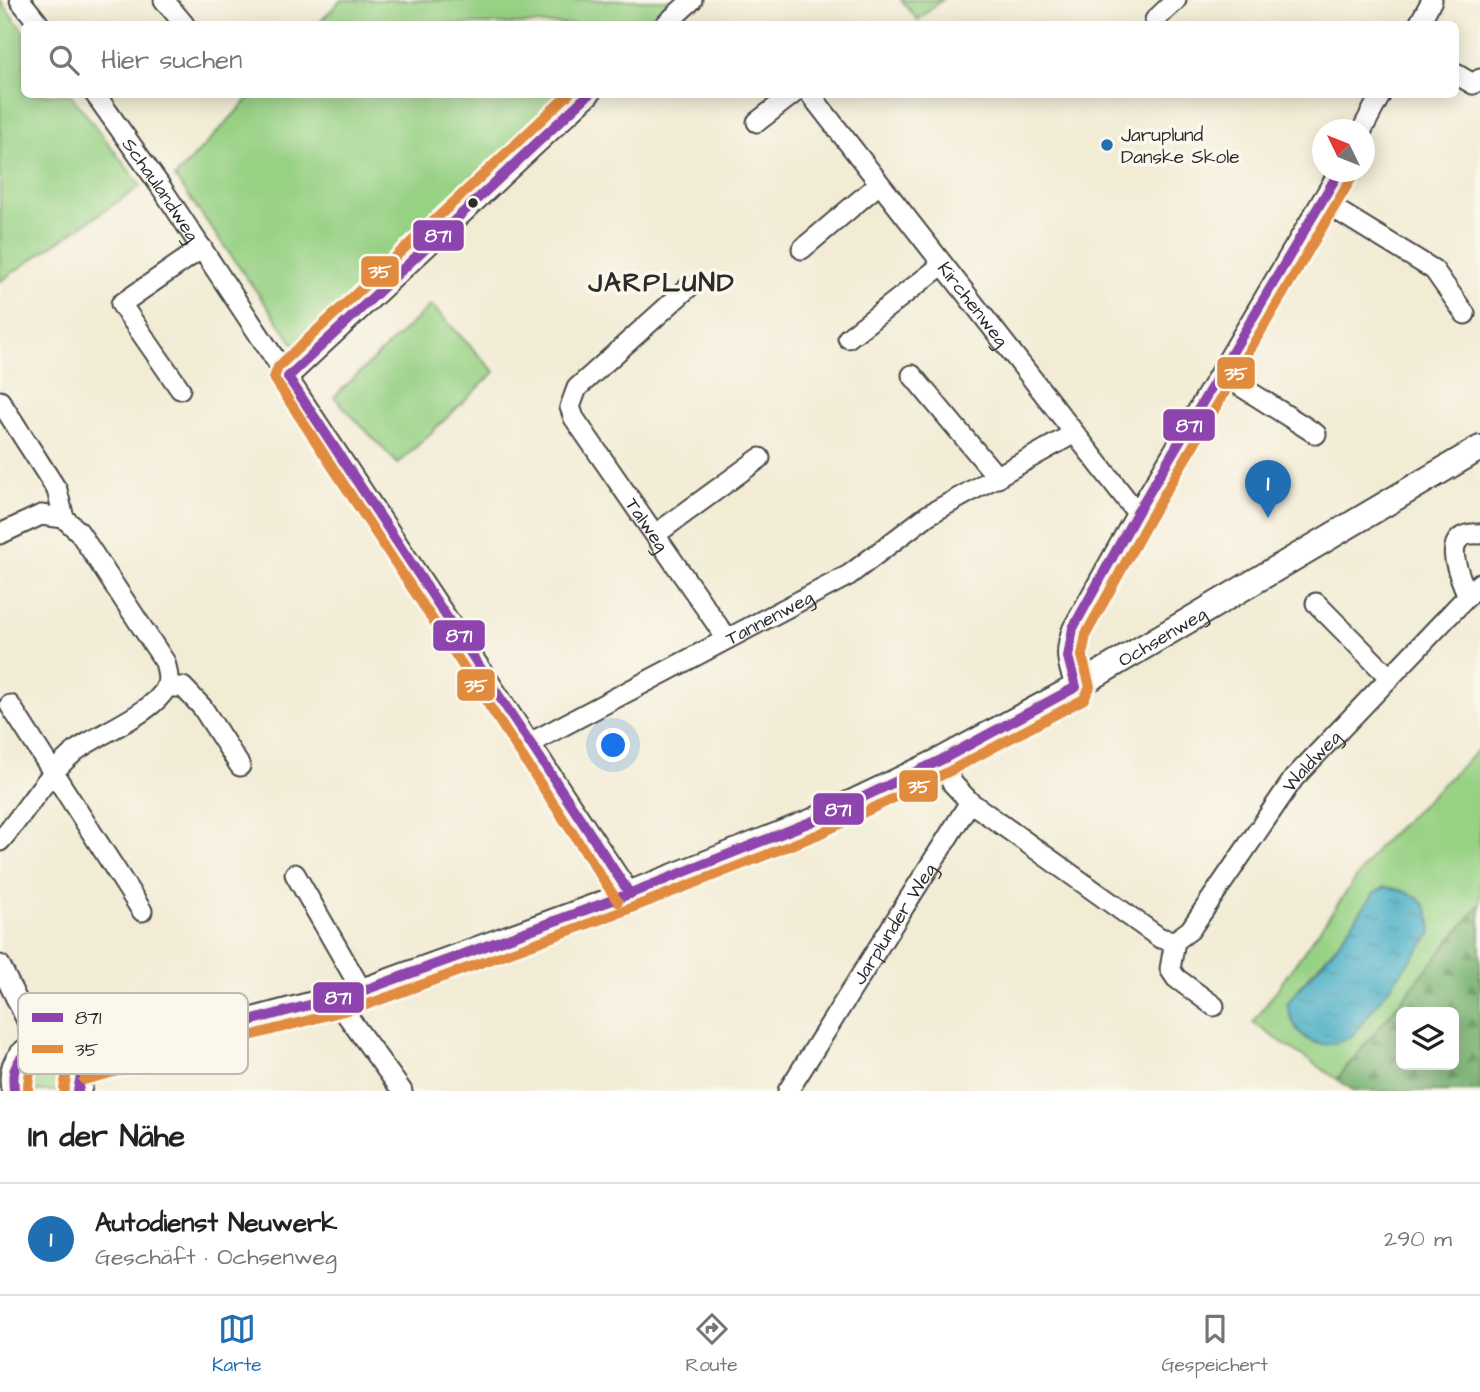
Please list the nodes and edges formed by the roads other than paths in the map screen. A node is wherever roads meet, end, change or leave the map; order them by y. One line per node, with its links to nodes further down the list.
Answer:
1 (20, 0): 7 (street)
2 (164, 0): 8 (street)
3 (692, 0): 9 (street)
4 (1176, 0): 6 (street)
5 (1432, 0): 10 (street)
6 (1155, 20)
7 (37, 21)
8 (182, 21)
9 (669, 21)
10 (1421, 21)
11 (1459, 76): 12 (street)
12 (1480, 79)
13 (98, 98): 23 (street, Schaulandweg)
14 (586, 98): 31 (street)
15 (788, 98): 19 (street)
16 (813, 98): 21 (street, Kirchenweg)
17 (1379, 98): 18 (street)
18 (1368, 119)
19 (757, 122)
20 (1333, 182): 22 (street)
21 (879, 184): 24 (street); 25 (street, Kirchenweg)
22 (1322, 201): 27 (street); 29 (street)
23 (202, 248): 31 (street, Schaulandweg); 32 (street, Schaulandweg)
24 (802, 248)
25 (942, 265): 28 (street); 35 (street, Kirchenweg)
26 (689, 287): 43 (street, Talweg)
27 (1465, 314)
28 (848, 338)
29 (1222, 369): 33 (street); 36 (street); 40 (street)
30 (912, 375): 39 (street)
31 (288, 377): 52 (street, Schaulandweg)
32 (180, 389)
33 (1272, 394)
34 (0, 401): 41 (street)
35 (1073, 434): 39 (street, Tannenweg); 40 (street, Kirchenweg)
36 (1316, 434)
37 (1480, 448): 50 (main road, Ochsenweg)
38 (760, 458): 43 (street)
39 (998, 478): 47 (street, Tannenweg)
40 (1137, 513): 50 (street)
41 (64, 518): 42 (street); 49 (street)
42 (0, 534)
43 (656, 534): 47 (street, Talweg)
44 (1480, 534): 45 (street, Waldweg)
45 (1474, 589): 48 (street, Waldweg)
46 (1316, 603): 48 (street)
47 (727, 639): 52 (street, Tannenweg)
48 (1390, 678): 61 (street, Waldweg)
49 (166, 687): 54 (street); 55 (street)
50 (1076, 687): 53 (main road, Ochsenweg)
51 (10, 705): 55 (street)
52 (532, 743): 59 (street, Schaulandweg)
53 (940, 760): 56 (street); 59 (main road, Ochsenweg)
54 (240, 766)
55 (54, 772): 57 (street); 60 (street)
56 (970, 802): 61 (street); 71 (street, Jarplunder Weg)
57 (0, 841)
58 (295, 874): 63 (street)
59 (630, 894): 63 (main road, Ochsenweg)
60 (142, 911)
61 (1175, 941): 66 (street)
62 (0, 965): 65 (street)
63 (362, 991): 64 (main road, Ochsenweg)
64 (338, 997): 67 (main road, Ochsenweg); 70 (street)
65 (18, 1002)
66 (1214, 1006)
67 (248, 1025)
68 (18, 1055): 69 (main road)
69 (8, 1089)
70 (402, 1091)
71 (788, 1091)

